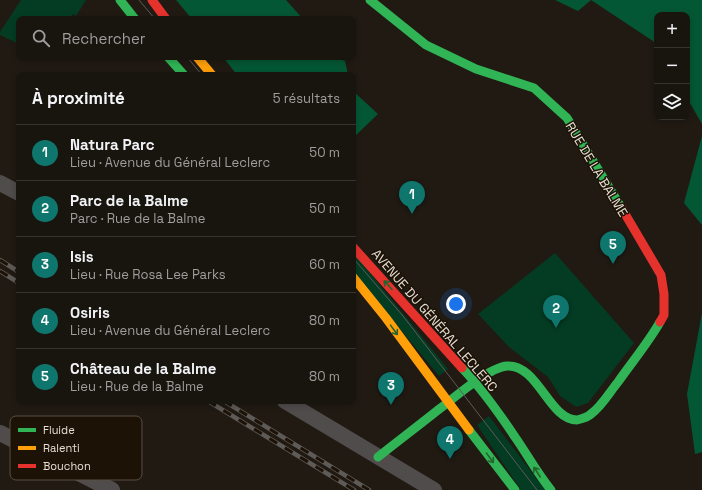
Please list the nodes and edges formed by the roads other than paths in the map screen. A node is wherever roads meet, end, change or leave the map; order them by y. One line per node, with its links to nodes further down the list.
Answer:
1 (120, 0): 5 (street)
2 (152, 0): 6 (street)
3 (370, 0): 4 (street, RUE DE LA BALME)
4 (383, 6): 15 (street, RUE DE LA BALME)
5 (133, 16)
6 (164, 16)
7 (171, 60): 9 (street)
8 (199, 60): 10 (street)
9 (181, 72)
10 (209, 72)
11 (0, 183): 12 (street)
12 (16, 191)
13 (356, 251): 15 (street, AVENUE DU GÉNÉRAL LECLERC, one-way to 13)
14 (356, 281): 16 (street, one-way to 16)
15 (475, 382): 16 (street, RUE DE LA BALME); 25 (street, AVENUE DU GÉNÉRAL LECLERC, one-way to 15)
16 (448, 402): 20 (street, RUE DE LA BALME); 24 (street, one-way to 24)
17 (290, 404): 20 (street)
18 (0, 433): 19 (street)
19 (10, 438)
20 (378, 457): 23 (street)
21 (92, 480): 22 (street)
22 (112, 490)
23 (434, 490)
24 (516, 490)
25 (551, 490)

